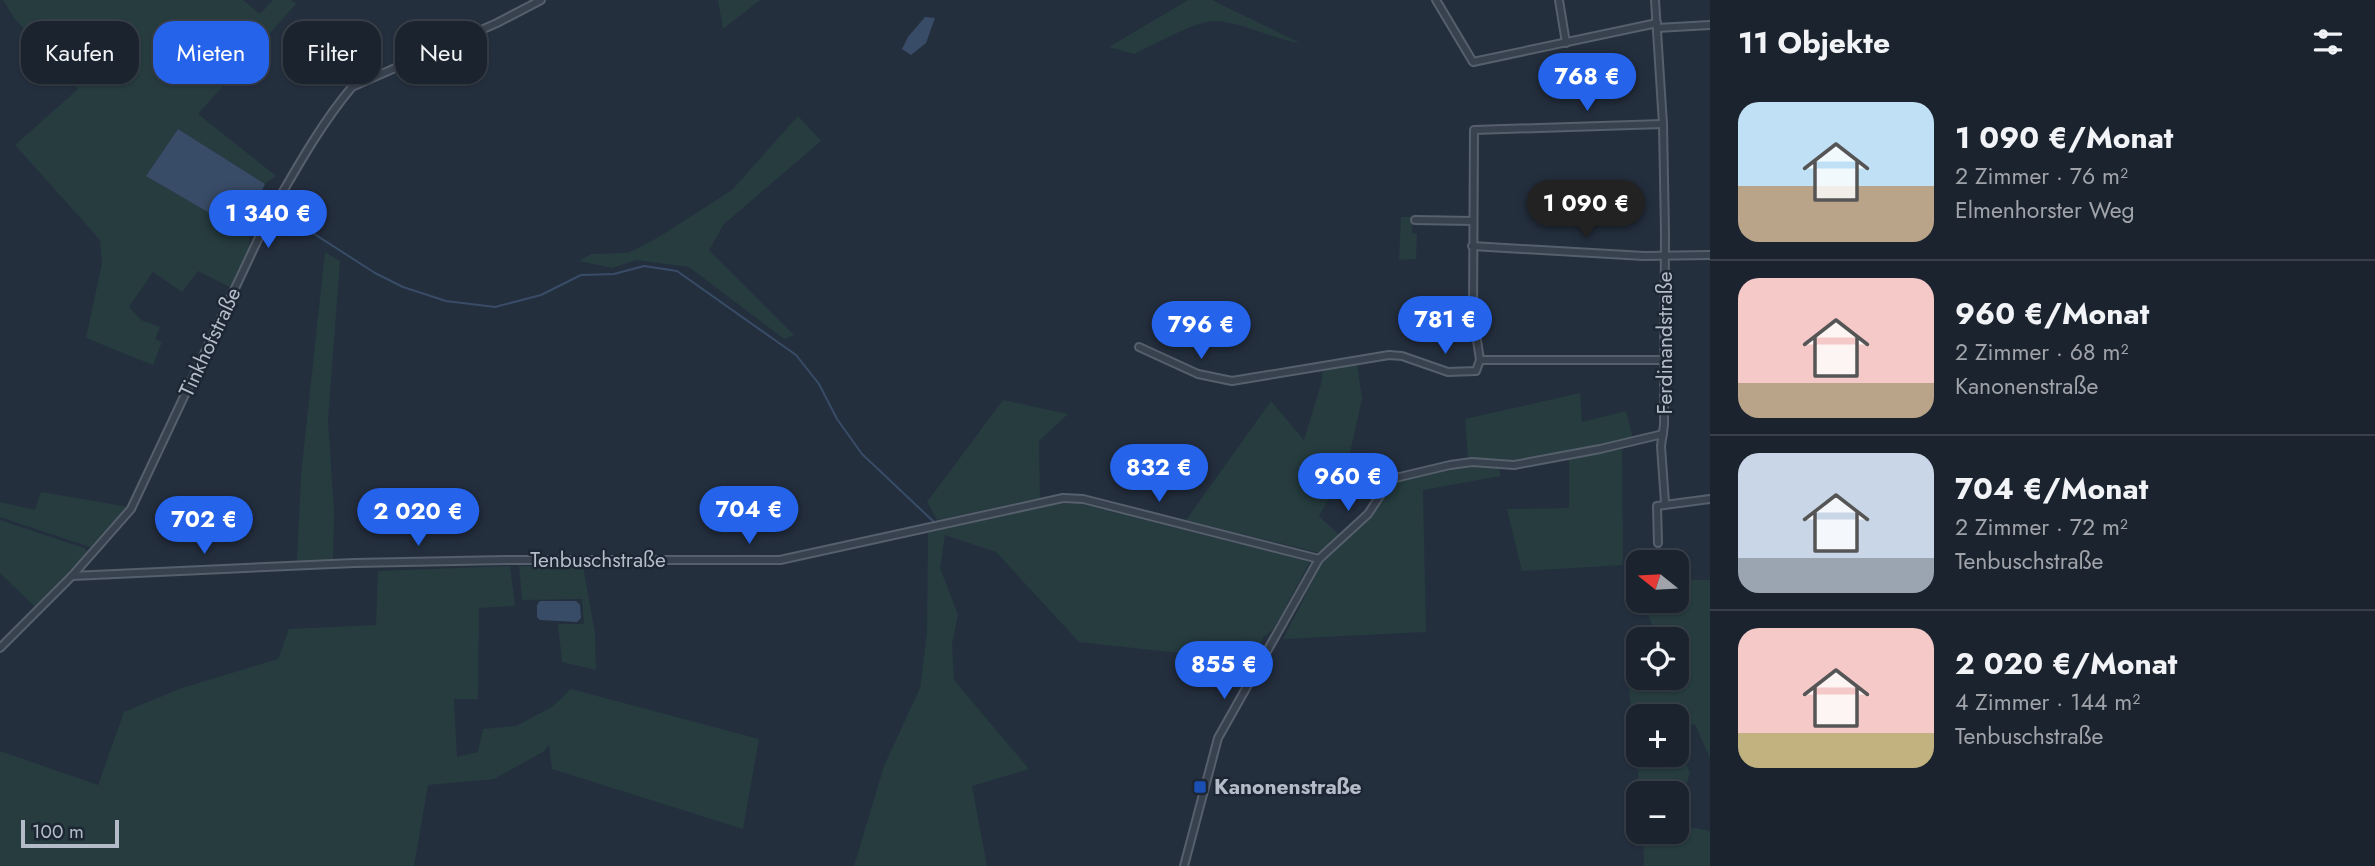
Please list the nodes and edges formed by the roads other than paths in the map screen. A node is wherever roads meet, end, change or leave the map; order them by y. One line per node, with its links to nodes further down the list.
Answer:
1 (541, 0): 22 (street, Tinkhofstraße)
2 (1436, 0): 7 (street)
3 (1559, 0): 7 (street)
4 (1655, 0): 6 (street, Ferdinandstraße)
5 (1710, 25): 6 (street)
6 (1657, 26): 7 (street); 8 (street, Ferdinandstraße)
7 (1566, 43)
8 (1663, 124): 10 (street); 13 (street, Ferdinandstraße)
9 (1415, 220): 10 (street)
10 (1472, 220): 11 (street)
11 (1472, 247): 13 (street); 15 (street)
12 (1710, 255): 13 (street)
13 (1665, 257): 16 (street, Ferdinandstraße)
14 (1139, 347): 15 (street)
15 (1480, 360): 16 (street)
16 (1664, 360): 17 (street, Ferdinandstraße)
17 (1663, 434): 19 (street, Ferdinandstraße); 21 (street, Ferdinandstraße)
18 (1710, 499): 19 (street)
19 (1665, 503): 20 (street, Ferdinandstraße)
20 (1658, 543)
21 (1319, 559): 22 (street, Tenbuschstraße); 24 (street)
22 (72, 576): 23 (street, Tinkhofstraße)
23 (0, 648)
24 (1184, 866)

